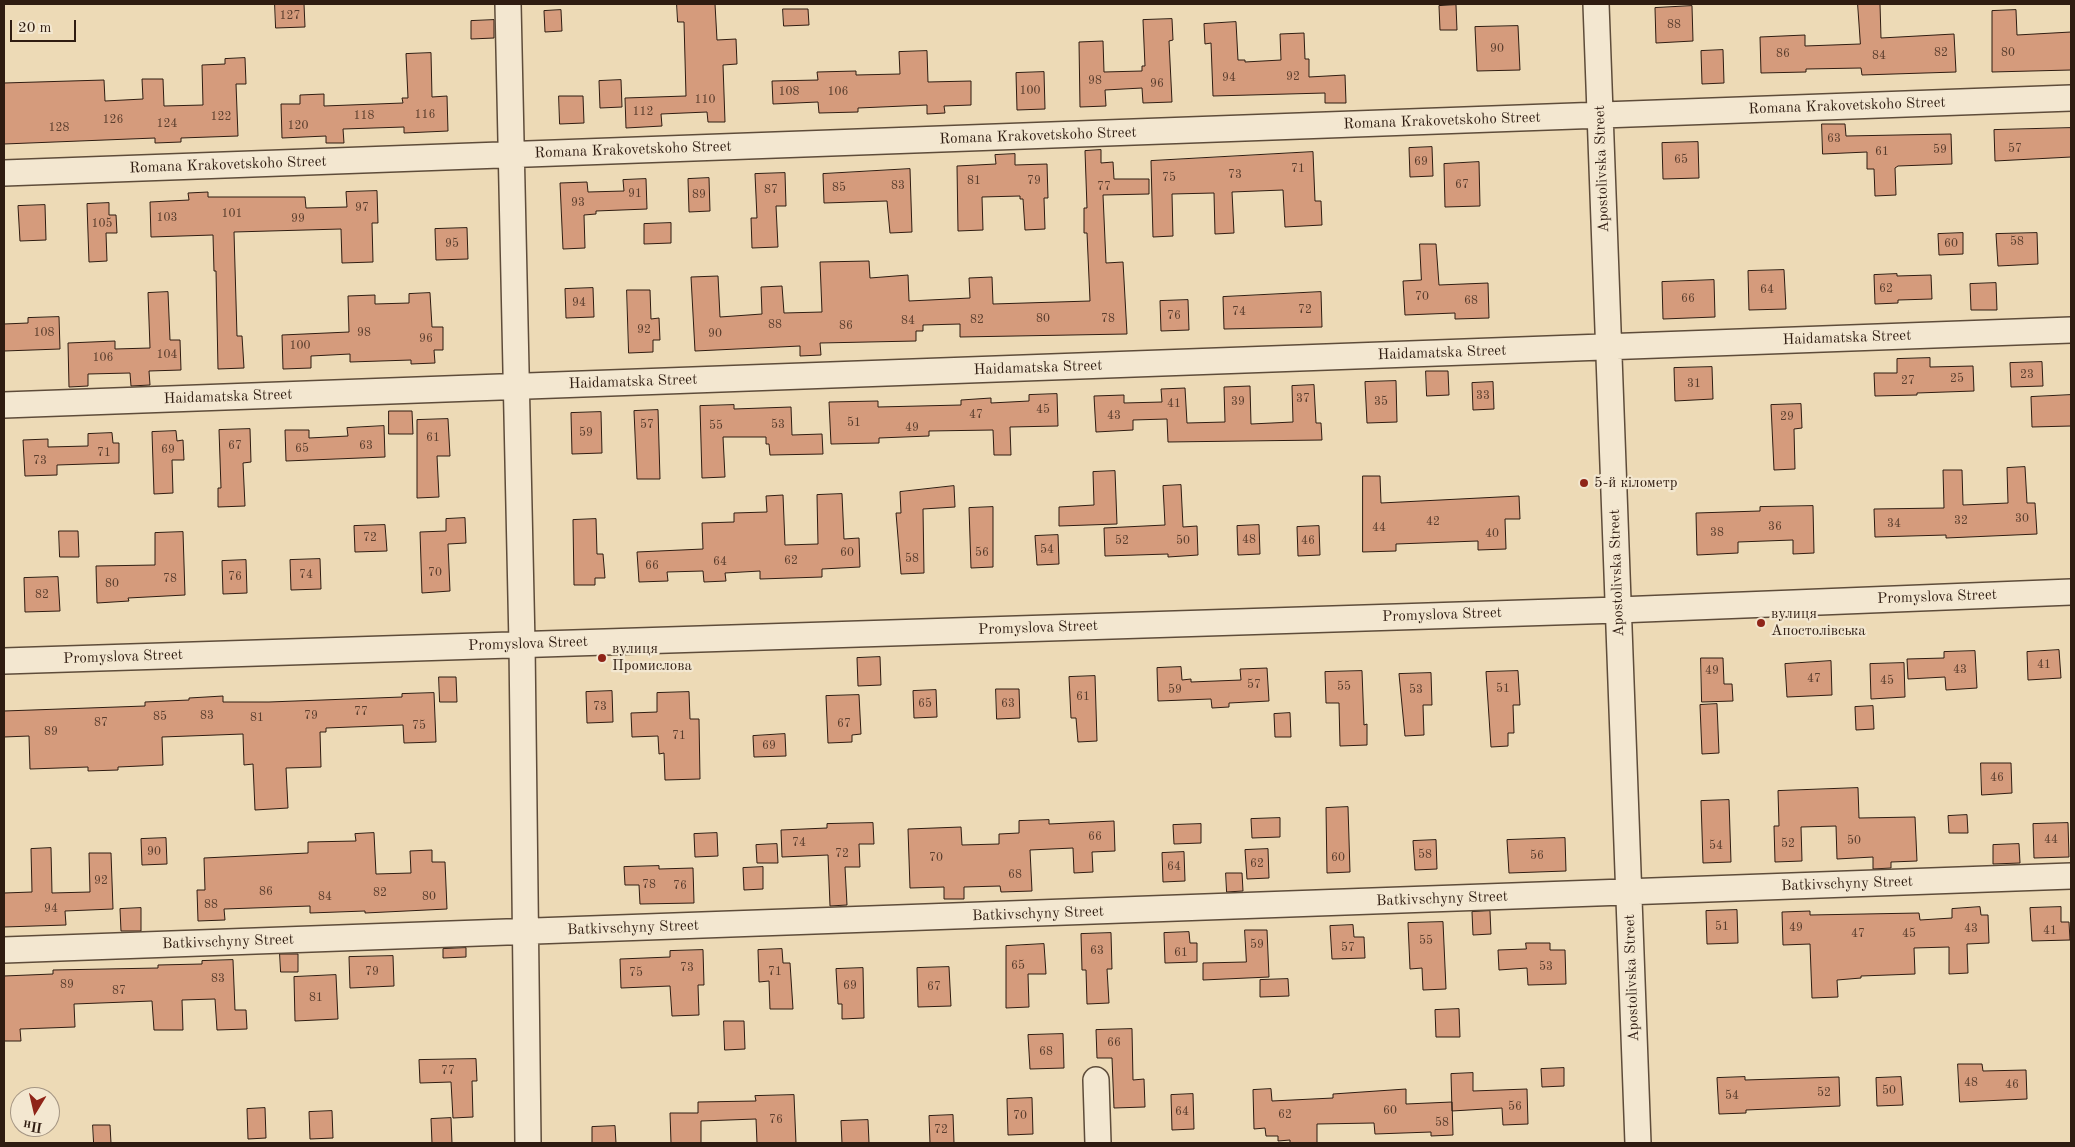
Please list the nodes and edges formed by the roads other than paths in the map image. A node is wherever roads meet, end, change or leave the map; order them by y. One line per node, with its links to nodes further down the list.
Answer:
1 (508, 4): 5 (street)
2 (1596, 4): 4 (street, Apostolivska Street)
3 (2071, 98): 4 (street, Romana Krakovetskoho Street)
4 (1600, 115): 5 (street, Romana Krakovetskoho Street); 8 (street, Apostolivska Street)
5 (512, 155): 6 (street, Romana Krakovetskoho Street); 9 (street)
6 (4, 173)
7 (2071, 330): 8 (street, Haidamatska Street)
8 (1608, 347): 9 (street, Haidamatska Street); 12 (street, Apostolivska Street)
9 (518, 387): 10 (street, Haidamatska Street); 13 (street)
10 (4, 406)
11 (2071, 592): 12 (street, Promyslova Street)
12 (1618, 610): 13 (street, Promyslova Street); 16 (street, Apostolivska Street)
13 (522, 644): 14 (street, Promyslova Street); 17 (street)
14 (4, 661)
15 (2071, 876): 16 (street, Batkivschyny Street)
16 (1629, 892): 17 (street, Batkivschyny Street); 22 (street, Apostolivska Street)
17 (524, 932): 18 (street, Batkivschyny Street); 20 (street)
18 (4, 950)
19 (1096, 1080): 21 (street)
20 (528, 1143)
21 (1098, 1143)
22 (1638, 1143)

